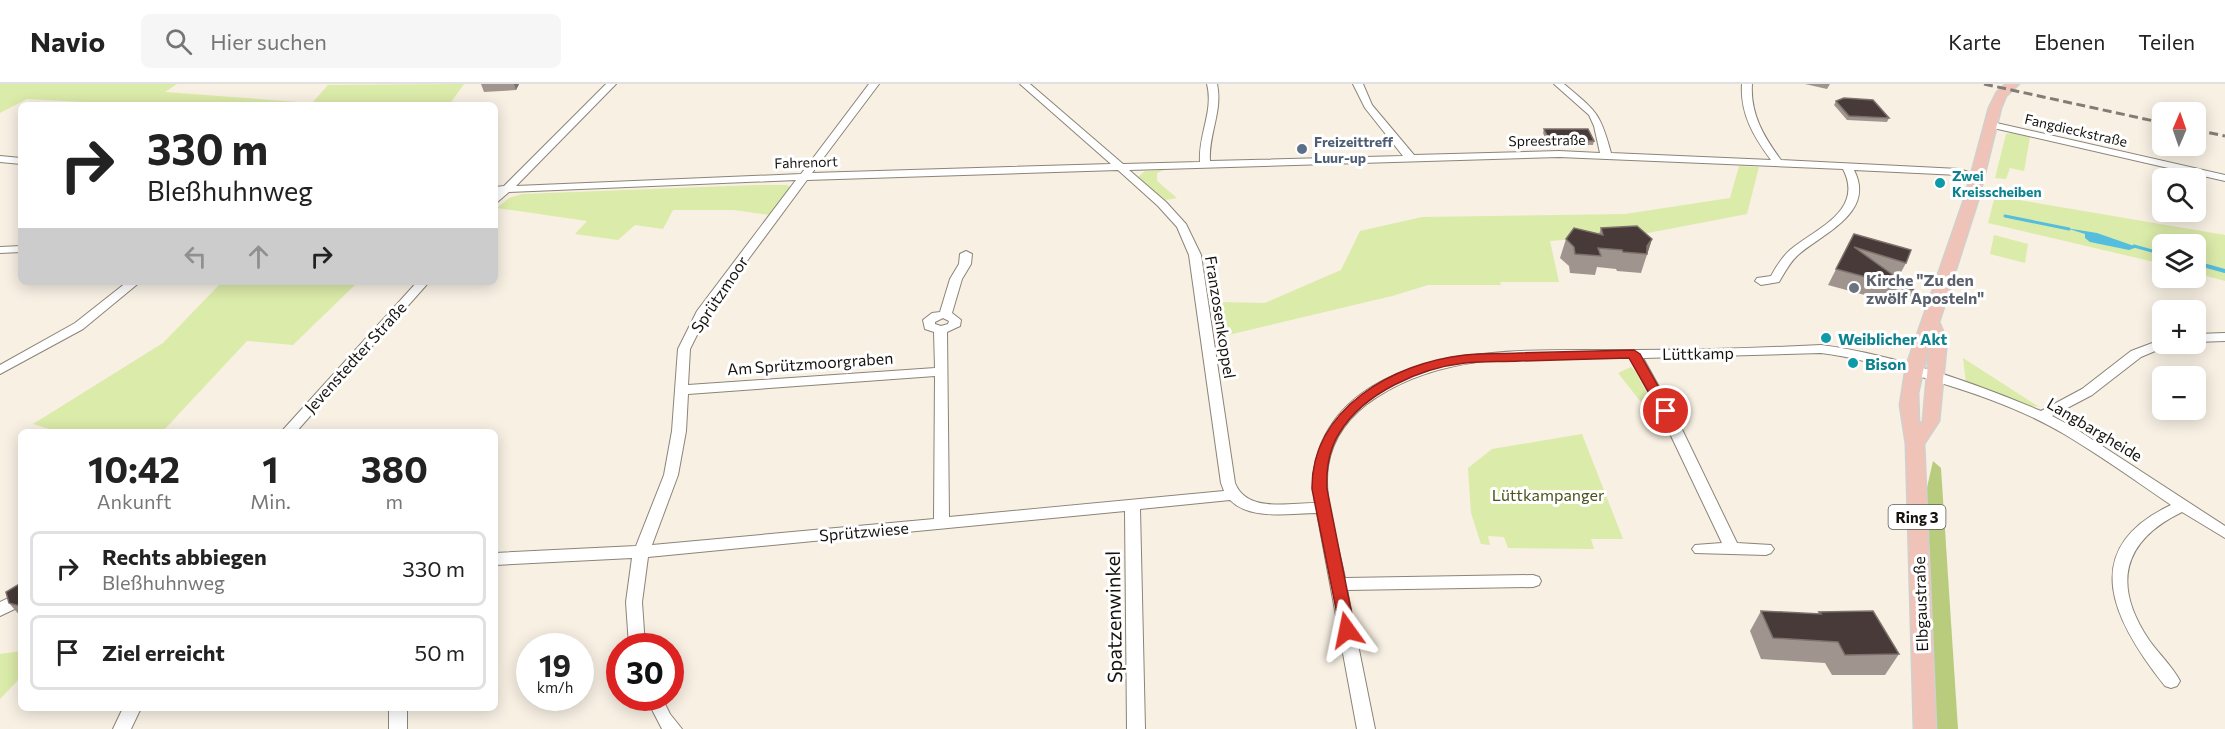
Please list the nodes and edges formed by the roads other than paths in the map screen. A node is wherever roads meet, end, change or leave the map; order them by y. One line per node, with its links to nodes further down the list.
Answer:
1 (611, 84): 21 (street)
2 (874, 84): 19 (street, Sprützmoor)
3 (1025, 84): 17 (street, Franzosenkoppel)
4 (1212, 84): 15 (street)
5 (1358, 84): 13 (street)
6 (1559, 84): 10 (street)
7 (1747, 84): 14 (street)
8 (2013, 84): 9 (main road, Elbgaustraße / Ring 3)
9 (1992, 125): 18 (main road, Elbgaustraße / Ring 3); 20 (street, Fangdieckstraße)
10 (1606, 155): 13 (street, Spreestraße); 14 (street, Spreestraße)
11 (0, 159): 12 (street)
12 (18, 160)
13 (1412, 160): 15 (street, Spreestraße)
14 (1778, 163): 16 (street, Spreestraße)
15 (1204, 164): 17 (street, Spreestraße)
16 (1846, 166): 18 (street, Spreestraße); 25 (street)
17 (1118, 167): 19 (street, Fahrenort); 41 (street, Franzosenkoppel)
18 (1976, 176): 28 (main road, Elbgaustraße / Ring 3)
19 (805, 177): 21 (street, Fahrenort); 37 (street, Sprützmoor)
20 (2225, 178)
21 (500, 190)
22 (18, 249): 23 (street)
23 (0, 250)
24 (966, 254): 34 (street)
25 (1761, 281)
26 (130, 285): 33 (street)
27 (420, 285): 39 (street, Jevenstedter Straße)
28 (1930, 322): 35 (main road, Elbgaustraße / Ring 3); 36 (main road)
29 (2225, 337): 30 (street)
30 (2206, 338)
31 (2152, 347): 38 (street)
32 (1634, 354): 35 (street, Lüttkamp); 44 (street, Lüttkamp); 48 (street)
33 (0, 370)
34 (941, 372): 37 (street, Am Sprützmoorgraben); 45 (street)
35 (1915, 372): 36 (street, Lüttkamp); 40 (main road, Elbgaustraße / Ring 3)
36 (1935, 378): 38 (street, Langbargheide); 40 (main road)
37 (682, 390): 50 (street, Sprützmoor)
38 (2042, 416): 43 (street, Langbargheide)
39 (291, 429)
40 (1915, 444): 66 (main road, Elbgaustraße / Ring 3)
41 (1233, 495): 42 (street, Sprützwiese); 44 (street)
42 (1132, 504): 45 (street, Sprützwiese); 64 (street, Spatzenwinkel)
43 (2182, 507): 46 (street, Langbargheide); 57 (street)
44 (1323, 508): 53 (street, Lüttkamp)
45 (941, 524): 50 (street, Sprützwiese)
46 (2225, 533)
47 (1700, 549): 48 (street)
48 (1732, 549): 49 (street)
49 (1766, 549)
50 (641, 552): 51 (street, Sprützwiese); 56 (street, Sprützmoor)
51 (498, 559)
52 (1533, 581): 53 (street)
53 (1337, 584): 65 (street, Lüttkamp)
54 (18, 600): 55 (street)
55 (0, 610)
56 (636, 633)
57 (2171, 681)
58 (131, 711): 61 (street)
59 (398, 711): 62 (street)
60 (660, 711): 63 (street)
61 (122, 729)
62 (398, 729)
63 (673, 729)
64 (1136, 729)
65 (1366, 729)
66 (1925, 729)

